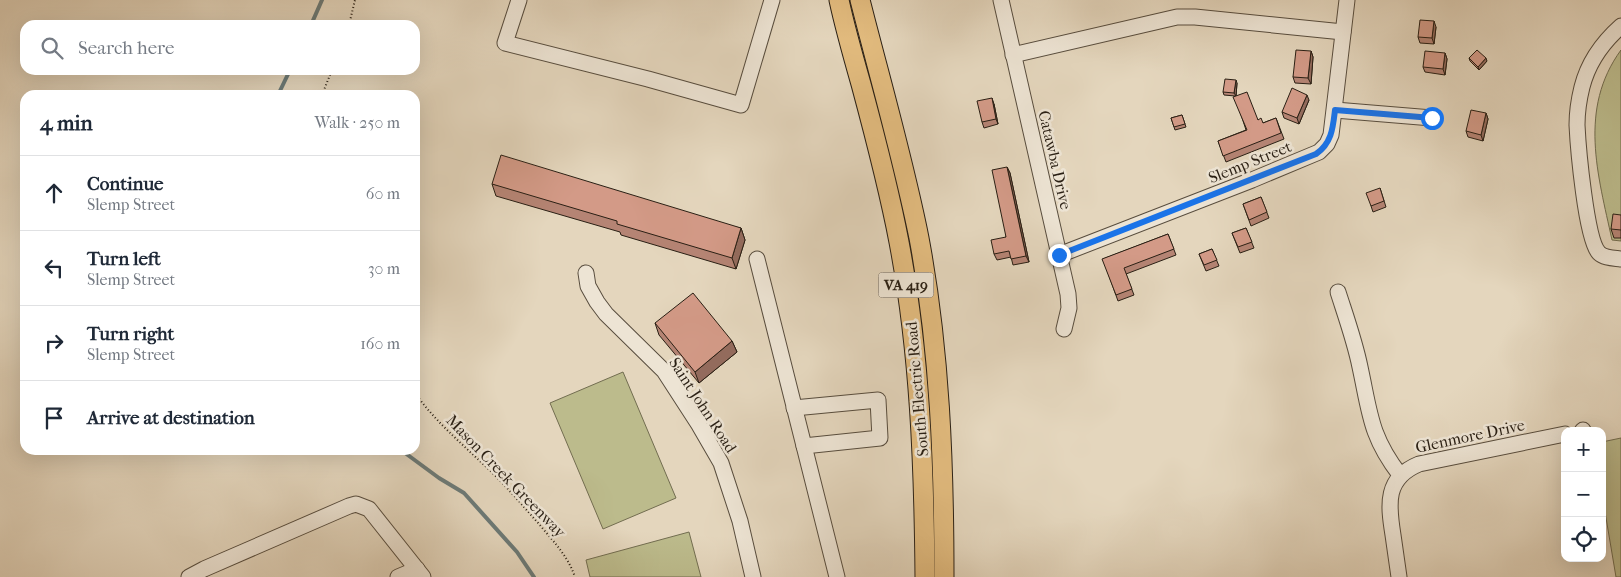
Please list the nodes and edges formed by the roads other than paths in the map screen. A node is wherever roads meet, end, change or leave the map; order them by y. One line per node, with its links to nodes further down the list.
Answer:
1 (519, 0): 2 (street)
2 (772, 0)
3 (839, 0): 27 (main road, South Electric Road / VA 419)
4 (860, 0): 28 (main road, South Electric Road / VA 419)
5 (1000, 0): 9 (street, Catawba Drive)
6 (1347, 0): 8 (street)
7 (1621, 26): 14 (street)
8 (1343, 32): 9 (street); 10 (street)
9 (1013, 54): 12 (street, Catawba Drive)
10 (1335, 110): 11 (street); 12 (street, Slemp Street)
11 (1432, 118)
12 (1059, 255): 17 (street, Catawba Drive)
13 (757, 259): 18 (street)
14 (1621, 259)
15 (586, 273): 25 (street, Saint John Road)
16 (1338, 292): 21 (street)
17 (1064, 329)
18 (794, 408): 20 (street); 20 (street)
19 (1561, 435): 21 (street, Glenmore Drive)
20 (804, 446): 26 (street)
21 (1400, 475): 29 (street)
22 (420, 573): 23 (street); 24 (street)
23 (189, 577)
24 (398, 577)
25 (753, 577)
26 (837, 577)
27 (924, 577)
28 (944, 577)
29 (1399, 577)

